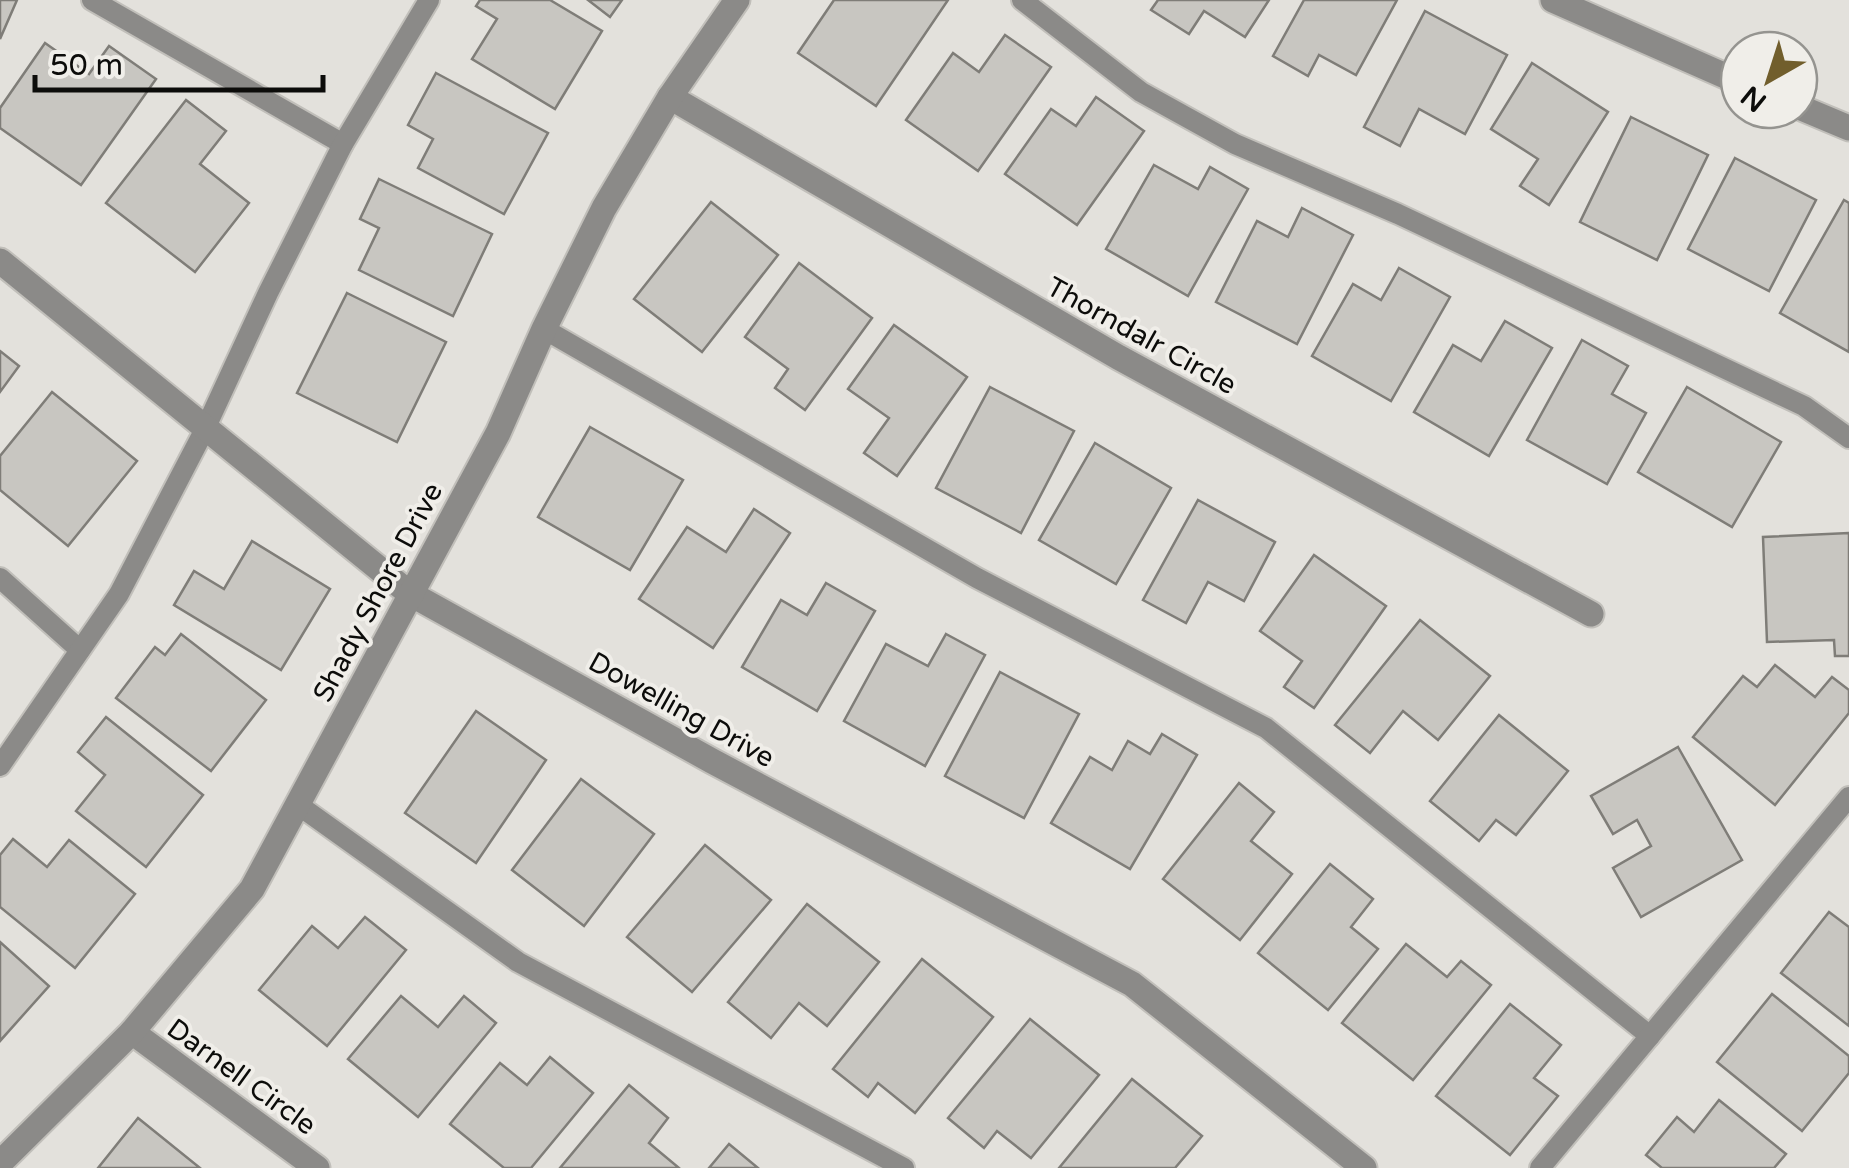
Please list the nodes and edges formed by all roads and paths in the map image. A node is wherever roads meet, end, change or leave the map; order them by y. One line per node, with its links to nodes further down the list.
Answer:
1 (92, 0): 10 (lane)
2 (429, 0): 10 (lane)
3 (737, 0): 7 (street, Shady Shore Drive)
4 (1022, 0): 14 (lane)
5 (1552, 0): 6 (street)
6 (1719, 73)
7 (670, 97): 12 (street, Shady Shore Drive); 17 (street, Thorndalr Circle)
8 (1819, 115): 9 (street)
9 (1849, 128)
10 (343, 144): 13 (lane)
11 (0, 261): 13 (street, Dowelling Drive)
12 (544, 329): 16 (street, Shady Shore Drive); 23 (lane)
13 (205, 429): 16 (street, Dowelling Drive); 18 (lane)
14 (1849, 438)
15 (0, 578): 18 (lane)
16 (409, 594): 21 (street, Shady Shore Drive); 27 (street, Dowelling Drive)
17 (1591, 614)
18 (80, 650): 19 (lane)
19 (0, 766)
20 (1849, 798): 23 (lane)
21 (297, 804): 22 (street, Shady Shore Drive); 26 (lane)
22 (132, 1032): 24 (street, Shady Shore Drive); 25 (street, Darnell Circle)
23 (1650, 1036): 28 (lane)
24 (0, 1164)
25 (317, 1168)
26 (904, 1168)
27 (1364, 1168)
28 (1540, 1168)

